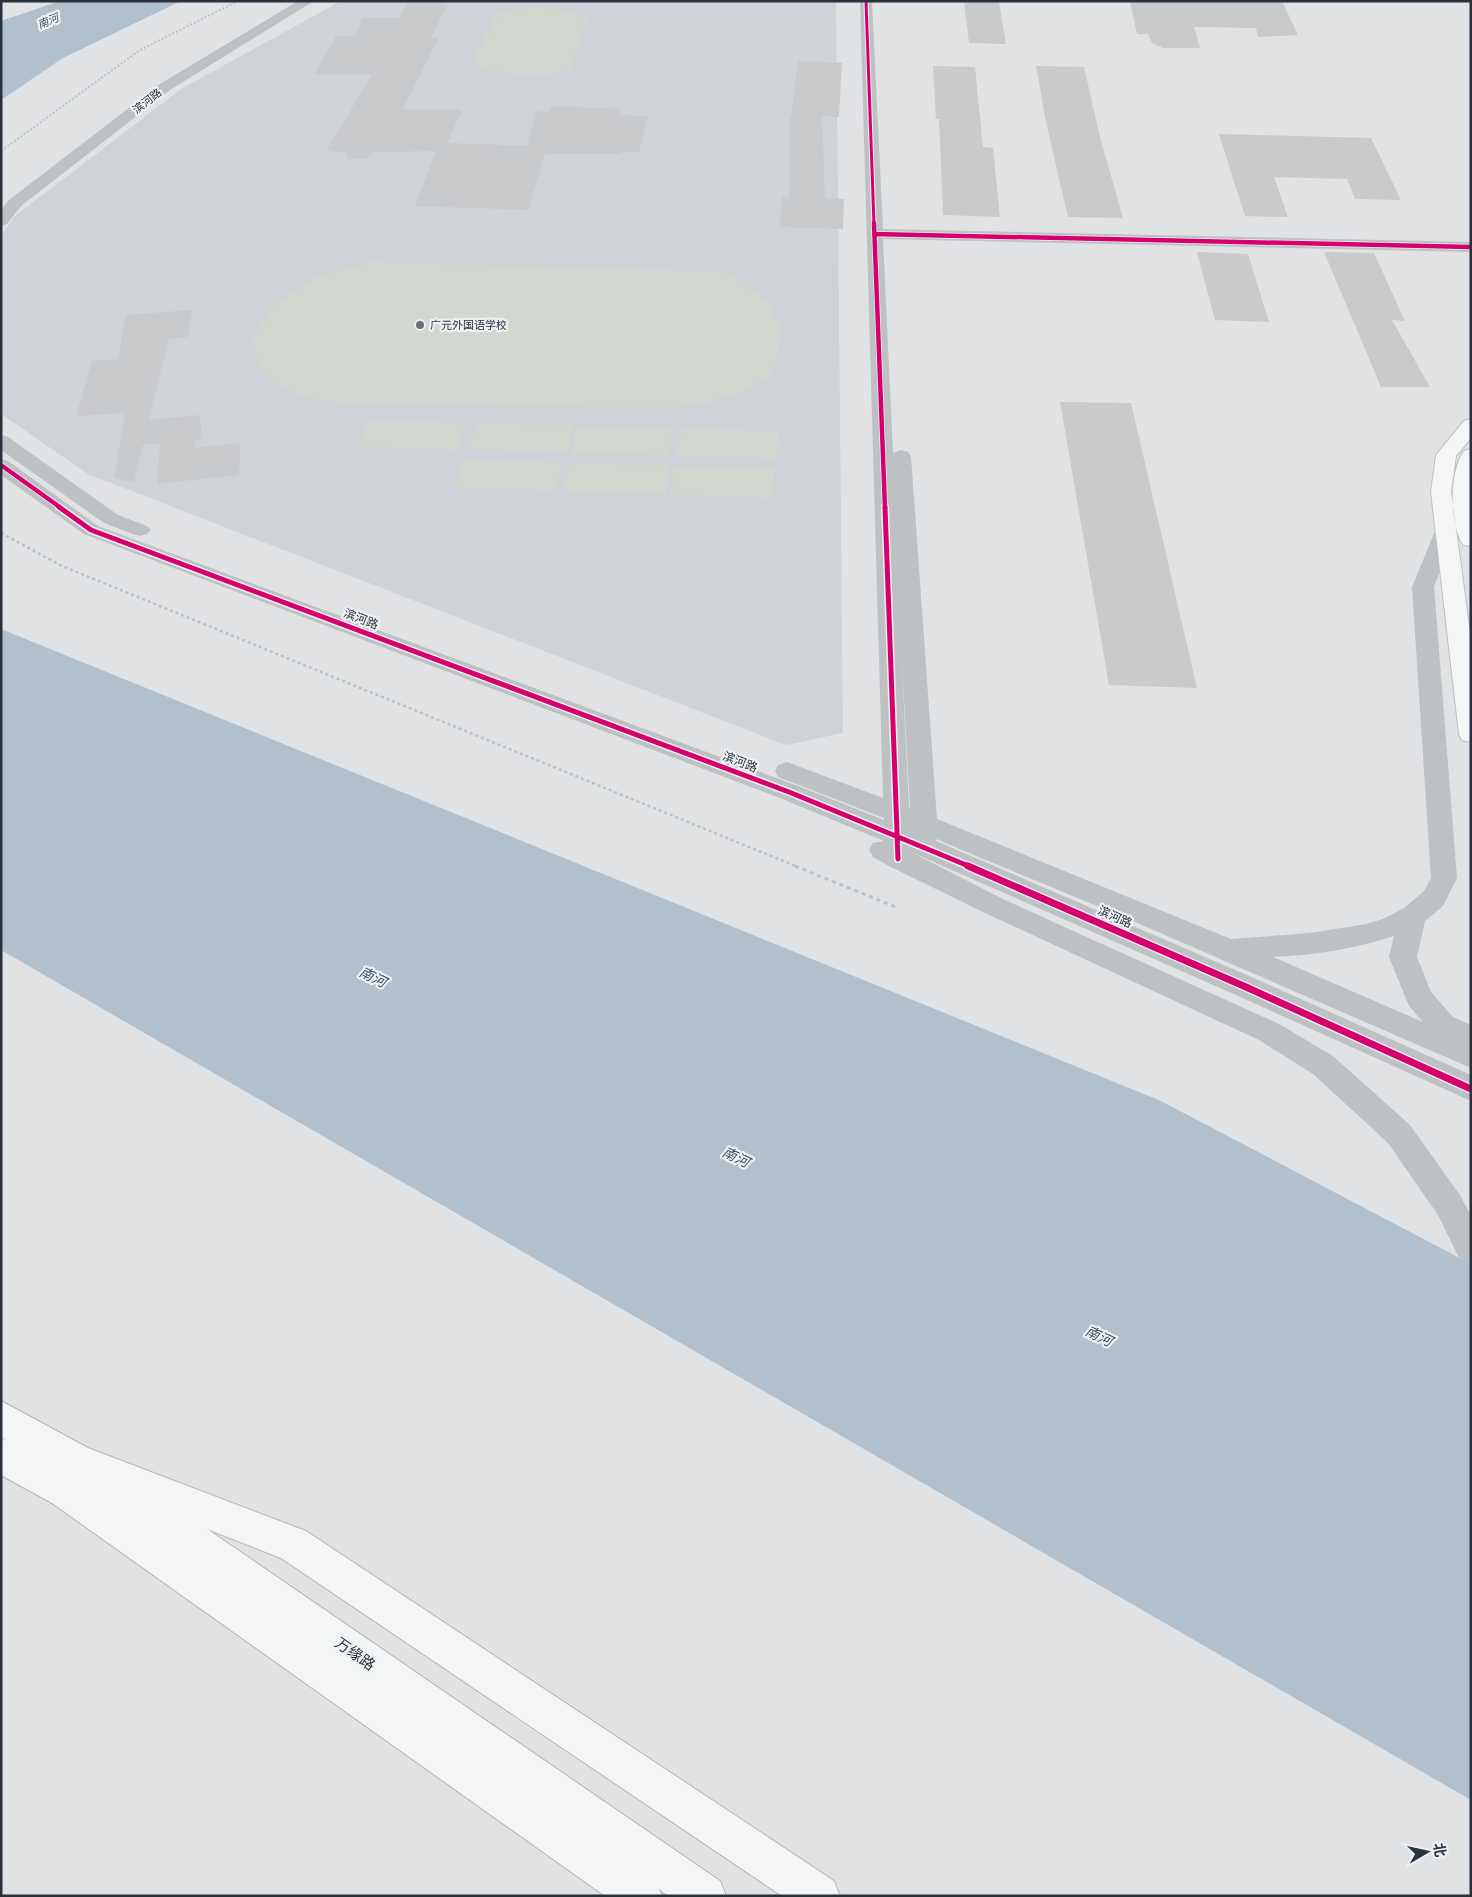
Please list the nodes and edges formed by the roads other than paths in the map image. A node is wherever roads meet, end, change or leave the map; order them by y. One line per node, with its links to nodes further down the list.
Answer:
1 (291, 1): 5 (street, 滨河路)
2 (308, 1): 6 (street, 滨河路)
3 (866, 1): 7 (street)
4 (880, 1): 7 (street)
5 (1, 199)
6 (1, 221)
7 (881, 234): 8 (street); 15 (street); 16 (street)
8 (1471, 247)
9 (1471, 425): 13 (main road)
10 (1, 441): 16 (street, 滨河路)
11 (1471, 456): 13 (main road)
12 (1, 465): 16 (street, 滨河路)
13 (1464, 534): 14 (main road); 18 (street)
14 (1471, 734)
15 (923, 822): 16 (street, 滨河路); 17 (street); 19 (street, 滨河路)
16 (898, 835): 17 (street, 滨河路); 23 (street)
17 (925, 846): 22 (street, 滨河路)
18 (1413, 916): 19 (street); 20 (street)
19 (1230, 950): 21 (street, 滨河路)
20 (1471, 1038)
21 (1471, 1056)
22 (1471, 1089)
23 (1471, 1250)
24 (1, 1418): 26 (main road, 万缘路)
25 (1, 1456): 27 (main road)
26 (78, 1462): 28 (main road, 万缘路); 29 (main road)
27 (641, 1896)
28 (705, 1896)
29 (819, 1896)

